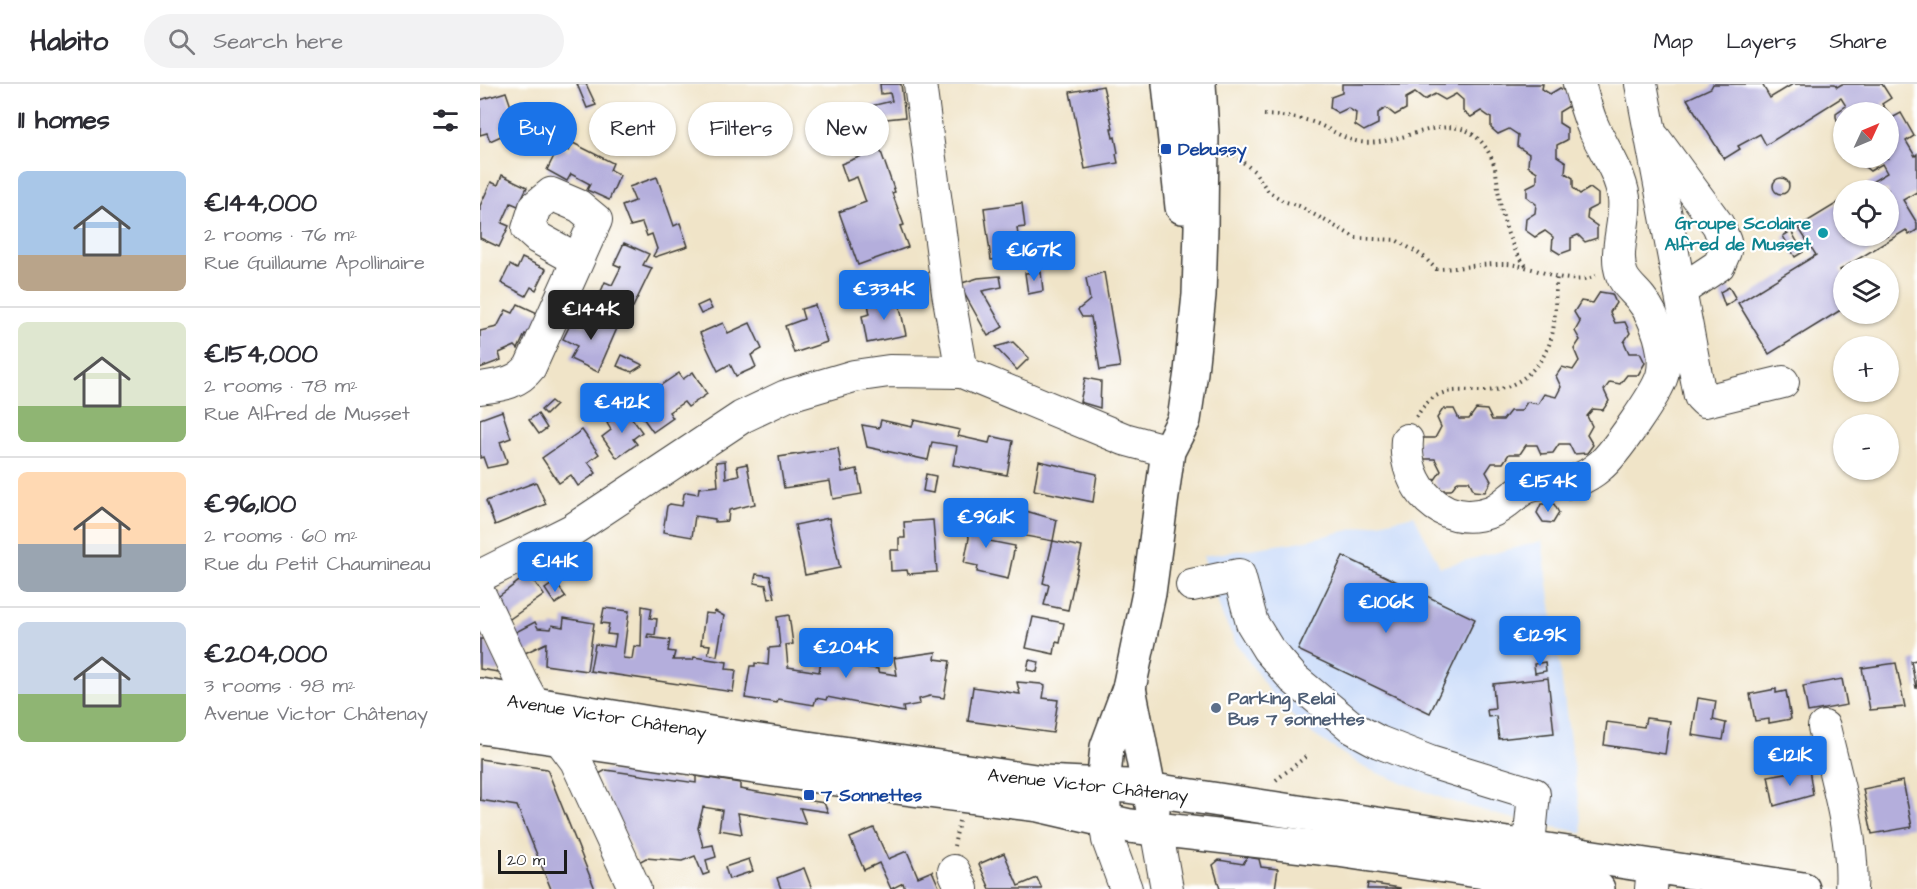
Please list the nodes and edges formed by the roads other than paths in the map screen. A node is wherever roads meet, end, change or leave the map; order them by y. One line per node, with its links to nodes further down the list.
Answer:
1 (920, 84): 9 (street)
2 (1169, 84): 13 (main road)
3 (1199, 84): 13 (main road)
4 (1579, 84): 12 (street)
5 (1641, 84): 6 (street)
6 (1649, 130): 8 (street); 8 (street)
7 (578, 260): 11 (street)
8 (1680, 291): 10 (street)
9 (962, 372): 13 (street); 14 (street)
10 (1783, 382)
11 (480, 388)
12 (1407, 440)
13 (1168, 451): 17 (main road)
14 (480, 576)
15 (1192, 585): 27 (street)
16 (480, 594): 19 (street)
17 (1129, 688): 23 (main road); 24 (main road)
18 (480, 695): 19 (main road, Avenue Victor Châtenay)
19 (533, 703): 22 (street); 23 (main road, Avenue Victor Châtenay)
20 (480, 727): 22 (main road, Avenue Victor Châtenay)
21 (1824, 727): 34 (street)
22 (561, 739): 25 (main road, Avenue Victor Châtenay); 29 (street)
23 (1103, 784): 24 (main road, Avenue Victor Châtenay); 25 (main road)
24 (1149, 789): 26 (main road); 27 (main road, Avenue Victor Châtenay)
25 (1105, 820): 26 (main road, Avenue Victor Châtenay); 30 (street)
26 (1156, 828): 27 (main road, Avenue Victor Châtenay); 31 (street)
27 (1527, 863): 28 (main road, Avenue Victor Châtenay); 32 (main road, Avenue Victor Châtenay)
28 (1652, 878): 33 (main road, Avenue Victor Châtenay)
29 (635, 889)
30 (1126, 889)
31 (1167, 889)
32 (1598, 889)
33 (1803, 889)
34 (1851, 889)

